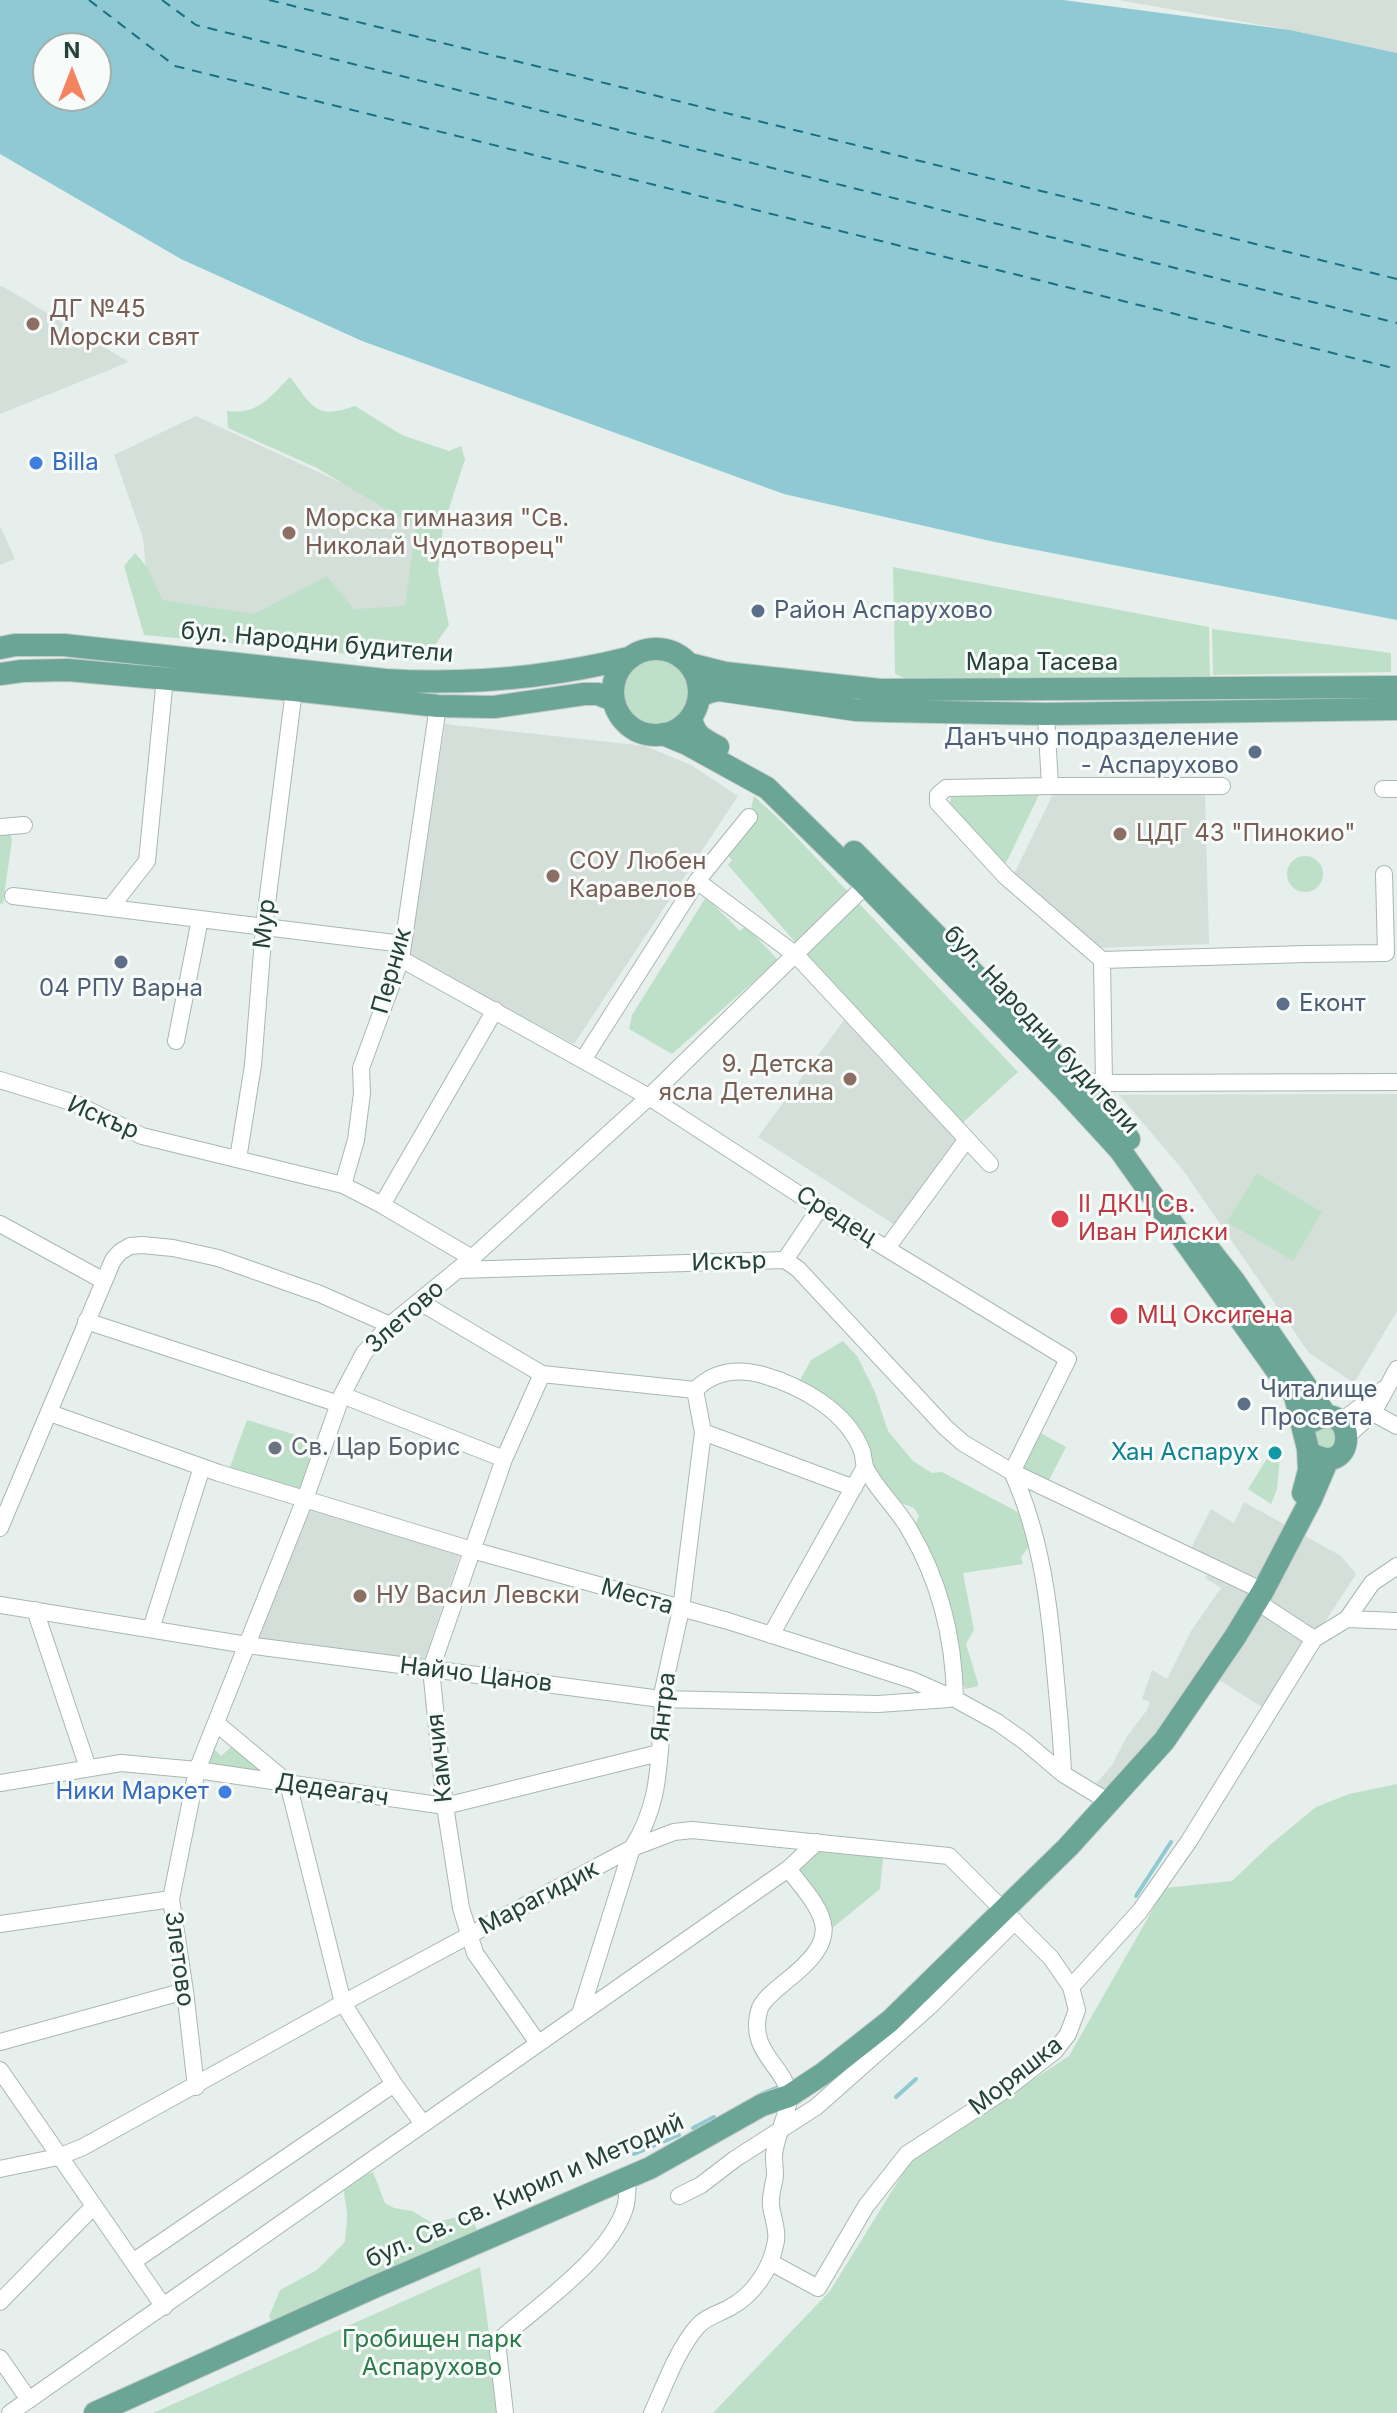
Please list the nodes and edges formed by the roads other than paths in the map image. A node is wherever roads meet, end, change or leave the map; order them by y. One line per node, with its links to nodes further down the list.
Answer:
1 (0, 648): 2 (main road, бул. Народни будители)
2 (629, 658): 3 (main road); 8 (main road)
3 (689, 664): 6 (main road, Мара Тасева); 10 (main road)
4 (0, 674): 5 (main road, бул. Народни будители)
5 (165, 678): 7 (main road, бул. Народни будители); 23 (street)
6 (1397, 687)
7 (294, 690): 9 (main road, бул. Народни будители); 25 (street, Мур)
8 (613, 700): 9 (main road, бул. Народни будители); 13 (main road)
9 (438, 706): 26 (street, Перник)
10 (695, 707): 12 (main road, Мара Тасева); 13 (main road); 36 (main road, бул. Народни будители)
11 (1397, 709): 12 (main road, Мара Тасева)
12 (1046, 714): 14 (street)
13 (663, 734): 21 (main road, бул. Народни будители)
14 (1050, 786): 15 (street); 29 (street)
15 (1222, 786)
16 (749, 817): 20 (street)
17 (24, 825): 18 (street)
18 (0, 827)
19 (1384, 874): 27 (street)
20 (697, 881): 28 (street); 32 (street)
21 (866, 885): 28 (street, Злетово); 36 (main road, бул. Народни будители)
22 (13, 896): 23 (street)
23 (110, 908): 24 (street)
24 (200, 919): 25 (street); 31 (street)
25 (264, 927): 26 (street); 39 (street, Мур)
26 (402, 952): 30 (street, Средец); 41 (street, Перник)
27 (1392, 953): 29 (street)
28 (796, 955): 37 (street, Злетово); 38 (street)
29 (1102, 960): 35 (street)
30 (495, 1010): 32 (street, Средец); 42 (street)
31 (176, 1041)
32 (583, 1060): 37 (street, Средец)
33 (0, 1080): 39 (street, Искър)
34 (1397, 1082): 35 (street)
35 (1104, 1083): 36 (street)
36 (1071, 1085): 60 (main road, бул. Народни будители); 63 (main road, бул. Народни будители)
37 (649, 1097): 43 (street, Средец); 46 (street, Злетово)
38 (967, 1139): 40 (street); 45 (street)
39 (238, 1159): 41 (street, Искър)
40 (990, 1164)
41 (343, 1185): 42 (street, Искър)
42 (382, 1205): 46 (street, Искър)
43 (820, 1208): 45 (street, Средец); 47 (street)
44 (0, 1224): 49 (street)
45 (887, 1248): 67 (street, Средец)
46 (472, 1258): 48 (street, Злетово)
47 (785, 1260): 48 (street, Искър); 67 (street, Искър)
48 (458, 1270): 50 (street, Злетово)
49 (104, 1281): 51 (street); 52 (street)
50 (420, 1302): 52 (street, Злетово); 54 (street)
51 (86, 1321): 57 (street); 58 (street)
52 (390, 1325): 57 (street, Злетово)
53 (1397, 1369): 55 (street)
54 (542, 1374): 56 (street); 64 (street, Камчия)
55 (1385, 1388): 59 (street); 60 (street)
56 (695, 1390): 62 (street, Янтра); 66 (street)
57 (341, 1400): 64 (street); 69 (street, Злетово)
58 (50, 1413): 65 (street, Места); 70 (street)
59 (1373, 1413): 60 (street); 61 (street)
60 (1337, 1424): 63 (main road); 63 (main road)
61 (1397, 1426)
62 (703, 1432): 68 (street); 75 (street, Янтра)
63 (1314, 1447): 73 (main road, бул. Св. св. Кирил и Методий)
64 (504, 1459): 71 (street, Камчия)
65 (202, 1467): 69 (street, Места); 79 (street)
66 (865, 1467): 68 (street); 85 (street)
67 (1012, 1472): 73 (street, Искър); 90 (street)
68 (854, 1488): 80 (street)
69 (305, 1499): 71 (street, Места); 82 (street, Злетово)
70 (0, 1528)
71 (472, 1550): 75 (street, Места); 83 (street, Камчия)
72 (1397, 1566): 77 (street)
73 (1259, 1596): 81 (street, Искър); 93 (main road, бул. Св. св. Кирил и Методий)
74 (0, 1605): 76 (street, Найчо Цанов)
75 (681, 1609): 80 (street, Места); 84 (street, Янтра)
76 (35, 1610): 79 (street, Найчо Цанов); 88 (street)
77 (1347, 1619): 78 (street); 81 (street)
78 (1397, 1621)
79 (151, 1629): 82 (street, Найчо Цанов)
80 (771, 1635): 85 (street, Места)
81 (1314, 1639): 102 (street)
82 (247, 1645): 83 (street, Найчо Цанов); 86 (street, Злетово)
83 (431, 1669): 84 (street, Найчо Цанов); 94 (street, Камчия)
84 (661, 1699): 85 (street, Найчо Цанов); 87 (street, Янтра)
85 (955, 1699): 90 (street, Места)
86 (216, 1723): 89 (street, Злетово); 92 (street)
87 (659, 1753): 94 (street, Дедеагач); 96 (street, Янтра)
88 (88, 1768): 89 (street, Дедеагач); 91 (street, Дедеагач)
89 (197, 1770): 92 (street, Дедеагач); 98 (street, Злетово)
90 (1063, 1774): 93 (street, Места)
91 (0, 1783)
92 (288, 1783): 94 (street, Дедеагач); 104 (street)
93 (1109, 1802): 99 (main road, бул. Св. св. Кирил и Методий)
94 (445, 1806): 101 (street, Камчия)
95 (817, 1842): 96 (street, Марагидик); 97 (street); 99 (street, Марагидик)
96 (632, 1848): 101 (street, Марагидик); 105 (street, Янтра)
97 (788, 1869): 105 (street); 111 (street)
98 (171, 1899): 100 (street); 103 (street, Злетово)
99 (1009, 1916): 102 (street, Марагидик); 111 (main road, бул. Св. св. Кирил и Методий); 113 (street)
100 (0, 1924)
101 (468, 1936): 104 (street, Марагидик); 107 (street, Камчия)
102 (1071, 1987): 120 (street, Моряшка)
103 (185, 1991): 106 (street); 110 (street, Злетово)
104 (343, 2003): 109 (street); 110 (street, Марагидик)
105 (580, 2014): 107 (street)
106 (0, 2042)
107 (538, 2043): 112 (street)
108 (0, 2070): 114 (street)
109 (394, 2084): 112 (street); 119 (street)
110 (196, 2087): 114 (street, Марагидик)
111 (789, 2096): 113 (street); 116 (main road, бул. Св. св. Кирил и Методий)
112 (423, 2124): 122 (street)
113 (781, 2131): 117 (street); 120 (street)
114 (58, 2157): 115 (street, Марагидик); 118 (street)
115 (0, 2169)
116 (628, 2177): 126 (main road, бул. Св. св. Кирил и Методий); 127 (street)
117 (679, 2196)
118 (94, 2206): 119 (street); 121 (street)
119 (134, 2261): 122 (street)
120 (770, 2262): 128 (street)
121 (0, 2302)
122 (164, 2307): 124 (street)
123 (0, 2358): 124 (street)
124 (29, 2400): 125 (street)
125 (10, 2413)
126 (95, 2413)
127 (505, 2413)
128 (652, 2413)

